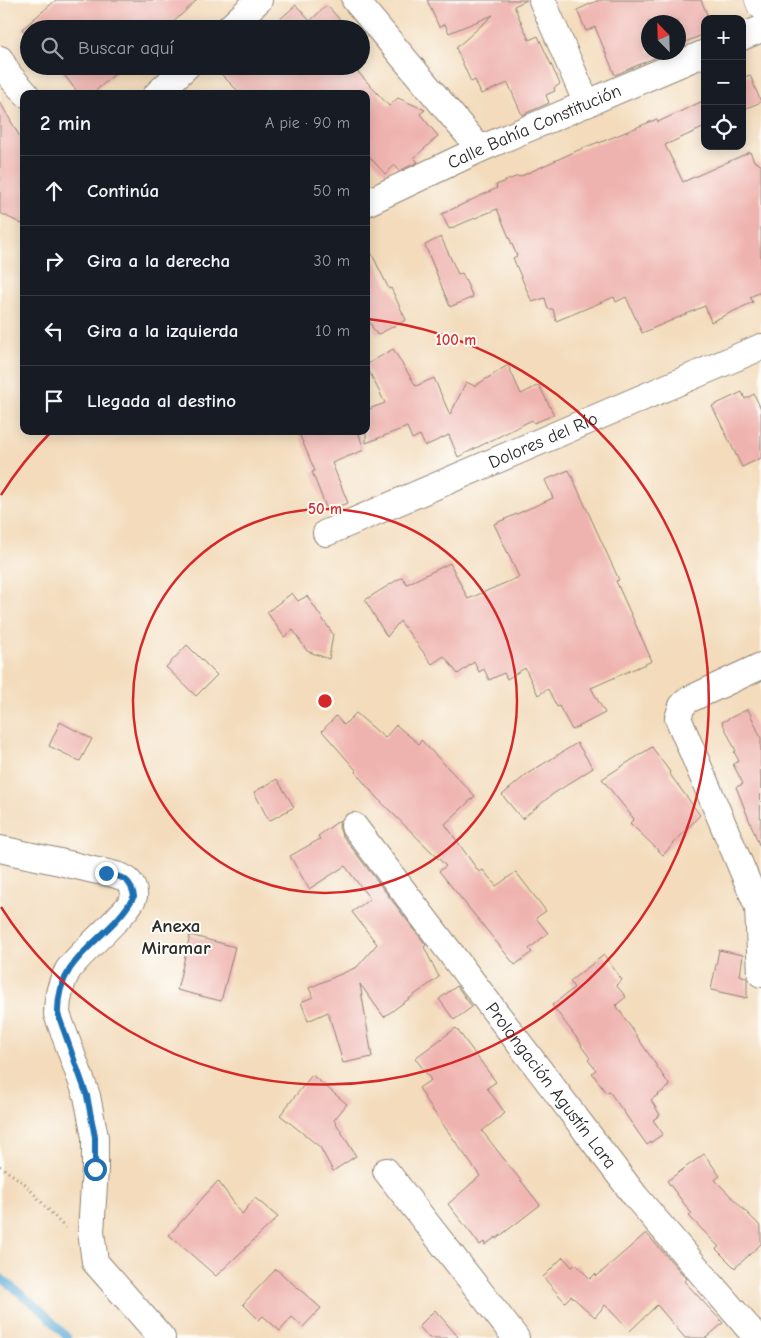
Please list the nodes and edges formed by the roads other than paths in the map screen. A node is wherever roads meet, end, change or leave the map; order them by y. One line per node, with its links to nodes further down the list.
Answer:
1 (259, 0): 6 (street)
2 (355, 0): 15 (street)
3 (542, 0): 14 (street)
4 (759, 0): 5 (main road)
5 (761, 5)
6 (238, 20)
7 (761, 29): 8 (street)
8 (746, 35)
9 (701, 54): 14 (street, Calle Bahía Constitución)
10 (0, 59): 12 (street)
11 (177, 75): 13 (street)
12 (22, 90)
13 (160, 90)
14 (587, 104): 15 (street, Calle Bahía Constitución)
15 (480, 149): 16 (street, Calle Bahía Constitución)
16 (370, 201)
17 (761, 347): 18 (street, Dolores del Río)
18 (326, 533)
19 (761, 666): 22 (street)
20 (354, 826): 26 (street, Prolongación Agustín Lara)
21 (0, 849): 24 (street)
22 (761, 974)
23 (386, 1171): 25 (street)
24 (162, 1338)
25 (516, 1338)
26 (757, 1338)

